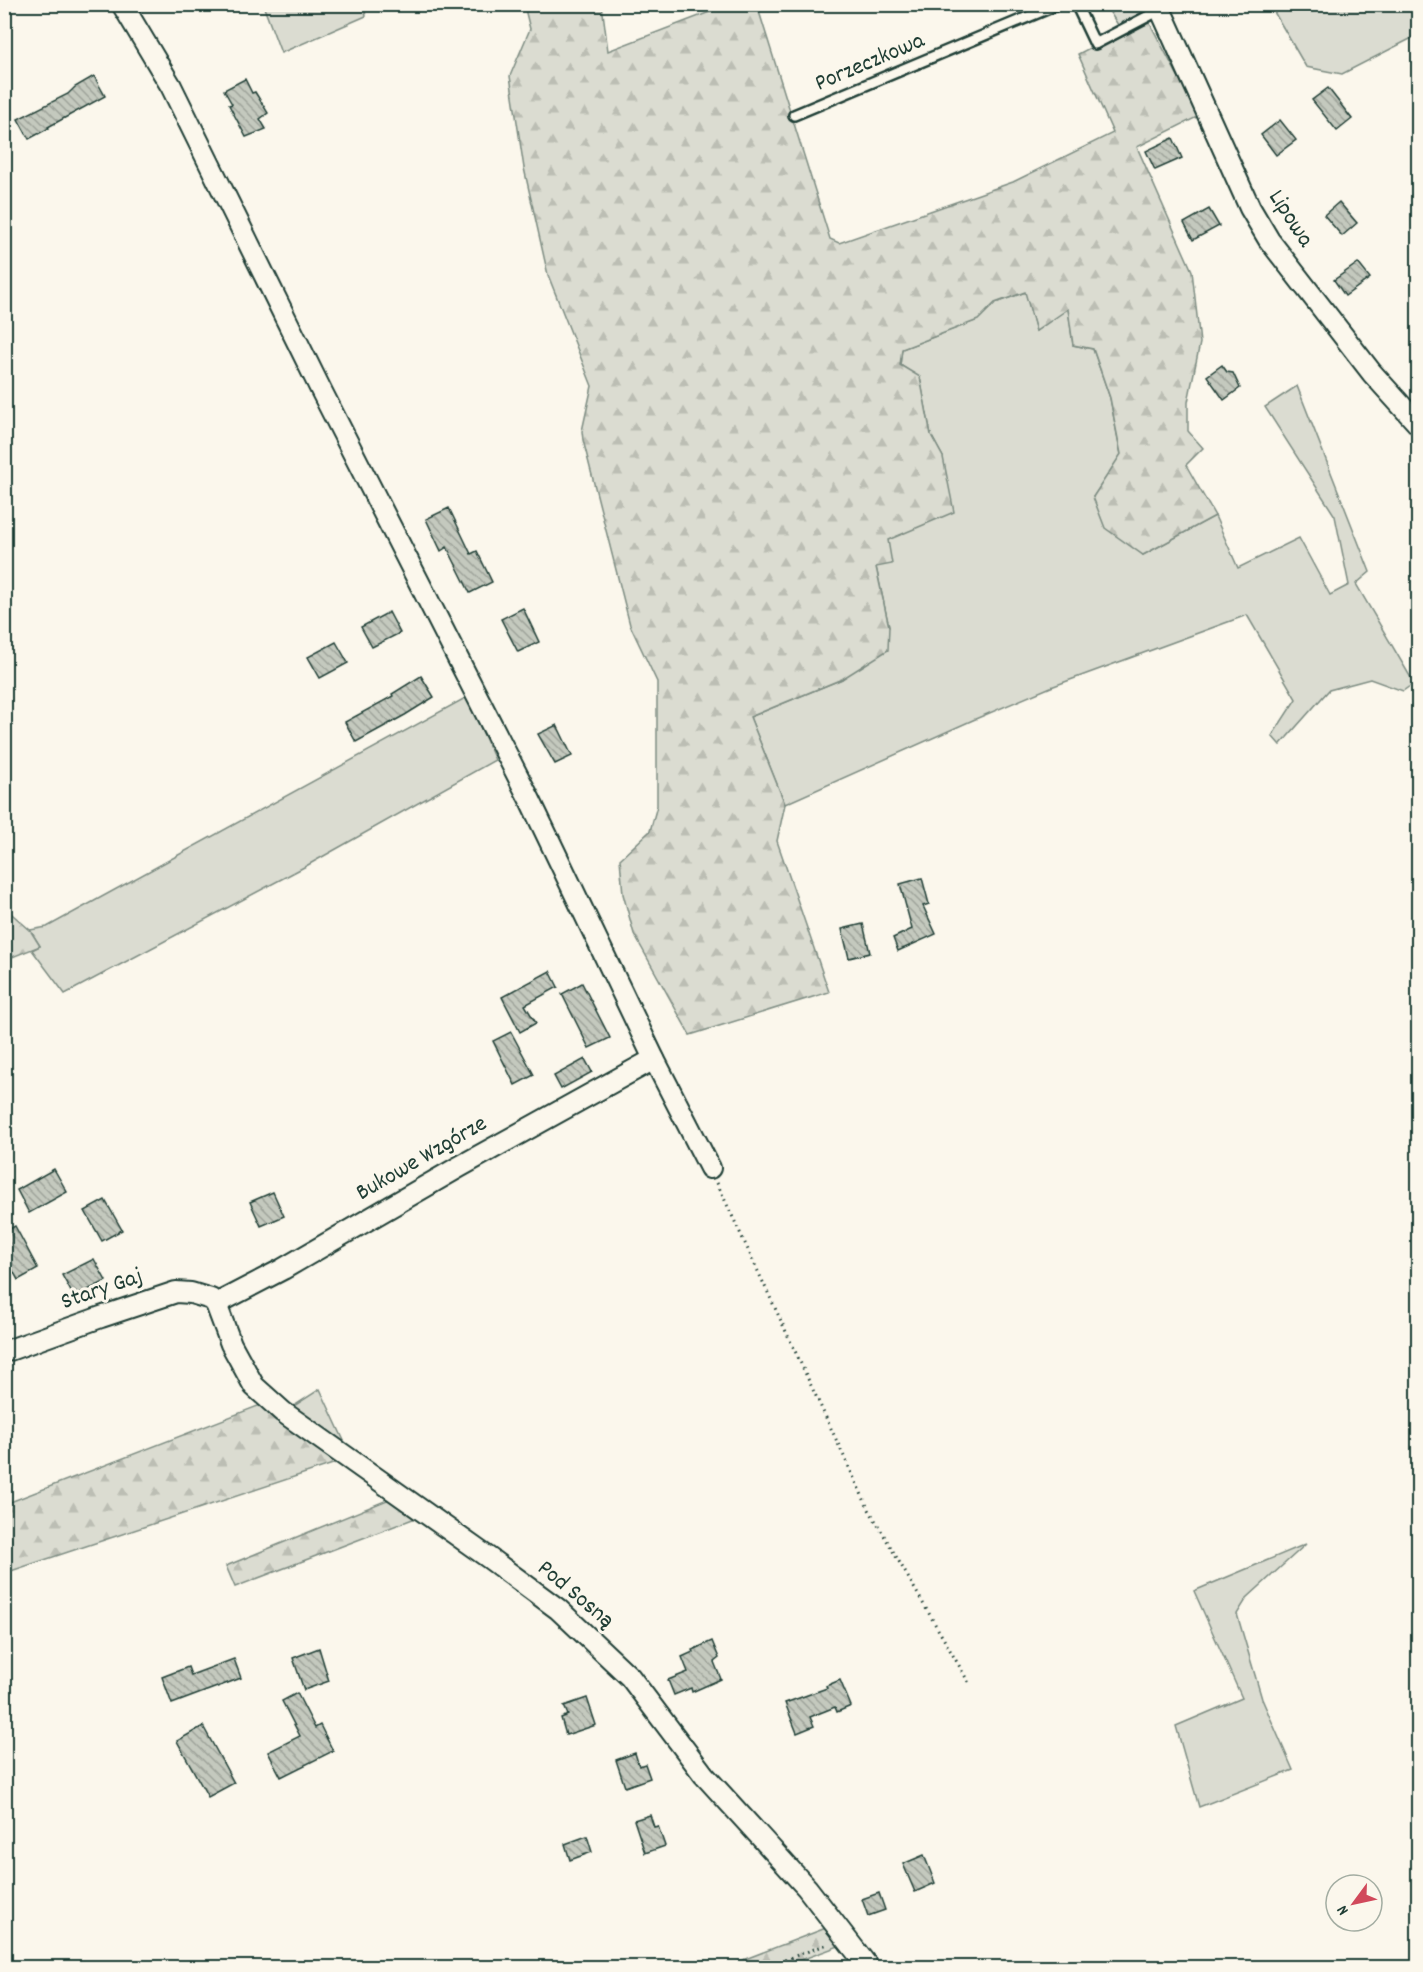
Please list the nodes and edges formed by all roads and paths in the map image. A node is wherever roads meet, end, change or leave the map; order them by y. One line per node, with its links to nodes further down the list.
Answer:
1 (122, 4): 7 (street)
2 (1059, 4): 5 (lane, Porzeczkowa)
3 (1076, 4): 4 (lane)
4 (1160, 9): 6 (street, Lipowa)
5 (794, 115)
6 (1419, 424)
7 (654, 1059): 8 (street); 9 (street, Bukowe Wzgórze)
8 (710, 1168): 11 (path)
9 (216, 1304): 10 (street, Stary Gaj); 12 (street, Pod Sosną)
10 (4, 1352)
11 (969, 1683)
12 (846, 1938): 13 (path); 14 (street, Pod Sosną)
13 (762, 1968)
14 (868, 1968)

